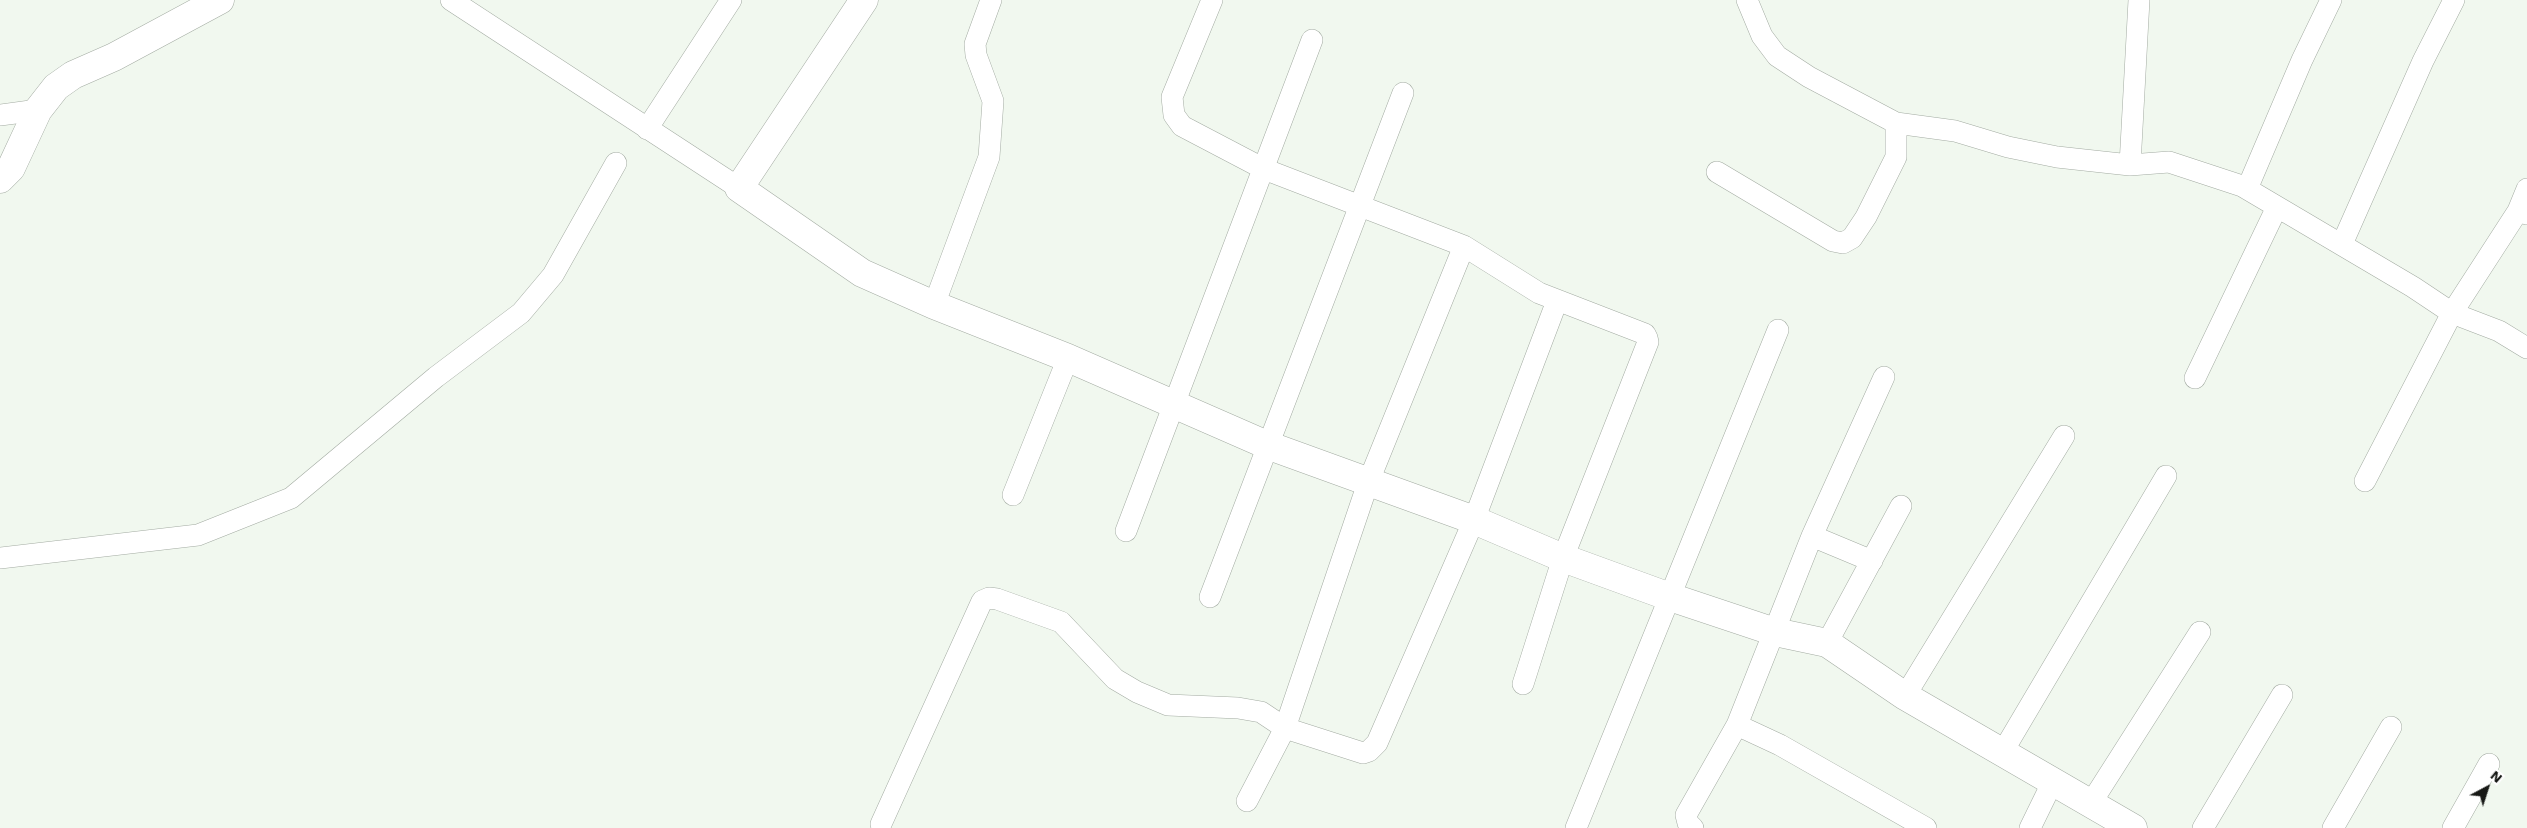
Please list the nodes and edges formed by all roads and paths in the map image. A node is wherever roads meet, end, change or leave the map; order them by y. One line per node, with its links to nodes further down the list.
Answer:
1 (220, 0): 13 (street)
2 (451, 0): 16 (street)
3 (731, 0): 16 (street)
4 (864, 0): 22 (street)
5 (991, 0): 31 (street)
6 (1212, 0): 19 (street)
7 (1747, 0): 15 (street)
8 (2139, 0): 18 (street)
9 (2331, 0): 23 (street)
10 (2454, 0): 28 (street)
11 (1312, 40): 19 (street)
12 (1403, 93): 25 (street)
13 (38, 110): 14 (street); 21 (street)
14 (0, 115)
15 (1896, 123): 18 (street); 20 (street)
16 (648, 129): 22 (street)
17 (616, 163): 49 (street)
18 (2130, 165): 23 (street)
19 (1264, 169): 25 (street); 38 (street)
20 (1716, 172)
21 (0, 179)
22 (739, 188): 31 (street)
23 (2247, 189): 26 (street)
24 (2527, 189): 27 (street)
25 (1361, 206): 29 (street); 40 (street)
26 (2276, 207): 28 (street); 37 (street)
27 (2523, 212): 32 (street)
28 (2342, 244): 32 (street)
29 (1464, 246): 30 (street); 43 (street)
30 (1557, 301): 46 (street); 50 (street)
31 (934, 305): 35 (street)
32 (2452, 313): 34 (street); 42 (street)
33 (1778, 330): 53 (street)
34 (2527, 348)
35 (1068, 358): 38 (street); 44 (street)
36 (1884, 377): 48 (street)
37 (2195, 378)
38 (1174, 404): 40 (street); 47 (street)
39 (2064, 436): 59 (street)
40 (1267, 445): 43 (street); 52 (street)
41 (2166, 476): 63 (street)
42 (2365, 481)
43 (1368, 483): 46 (street); 62 (street)
44 (1013, 496)
45 (1901, 506): 51 (street)
46 (1474, 520): 50 (street); 62 (street)
47 (1126, 531)
48 (1812, 536): 51 (street); 54 (street)
49 (0, 558)
50 (1563, 558): 53 (street); 57 (street)
51 (1872, 561): 56 (street)
52 (1210, 597)
53 (1670, 597): 54 (street); 69 (street)
54 (1775, 632): 56 (street); 60 (street)
55 (2200, 632): 67 (street)
56 (1827, 642): 59 (street)
57 (1523, 684)
58 (2282, 695): 74 (street)
59 (1905, 696): 63 (street)
60 (1736, 725): 70 (street); 71 (street)
61 (2391, 727): 75 (street)
62 (1284, 728): 66 (street); 68 (street)
63 (2002, 752): 65 (street)
64 (2489, 764): 76 (street)
65 (2053, 781): 67 (street); 72 (street)
66 (1247, 801)
67 (2091, 804): 73 (street)
68 (881, 824)
69 (1576, 828)
70 (1694, 828)
71 (1926, 828)
72 (2030, 828)
73 (2133, 828)
74 (2203, 828)
75 (2333, 828)
76 (2453, 828)

